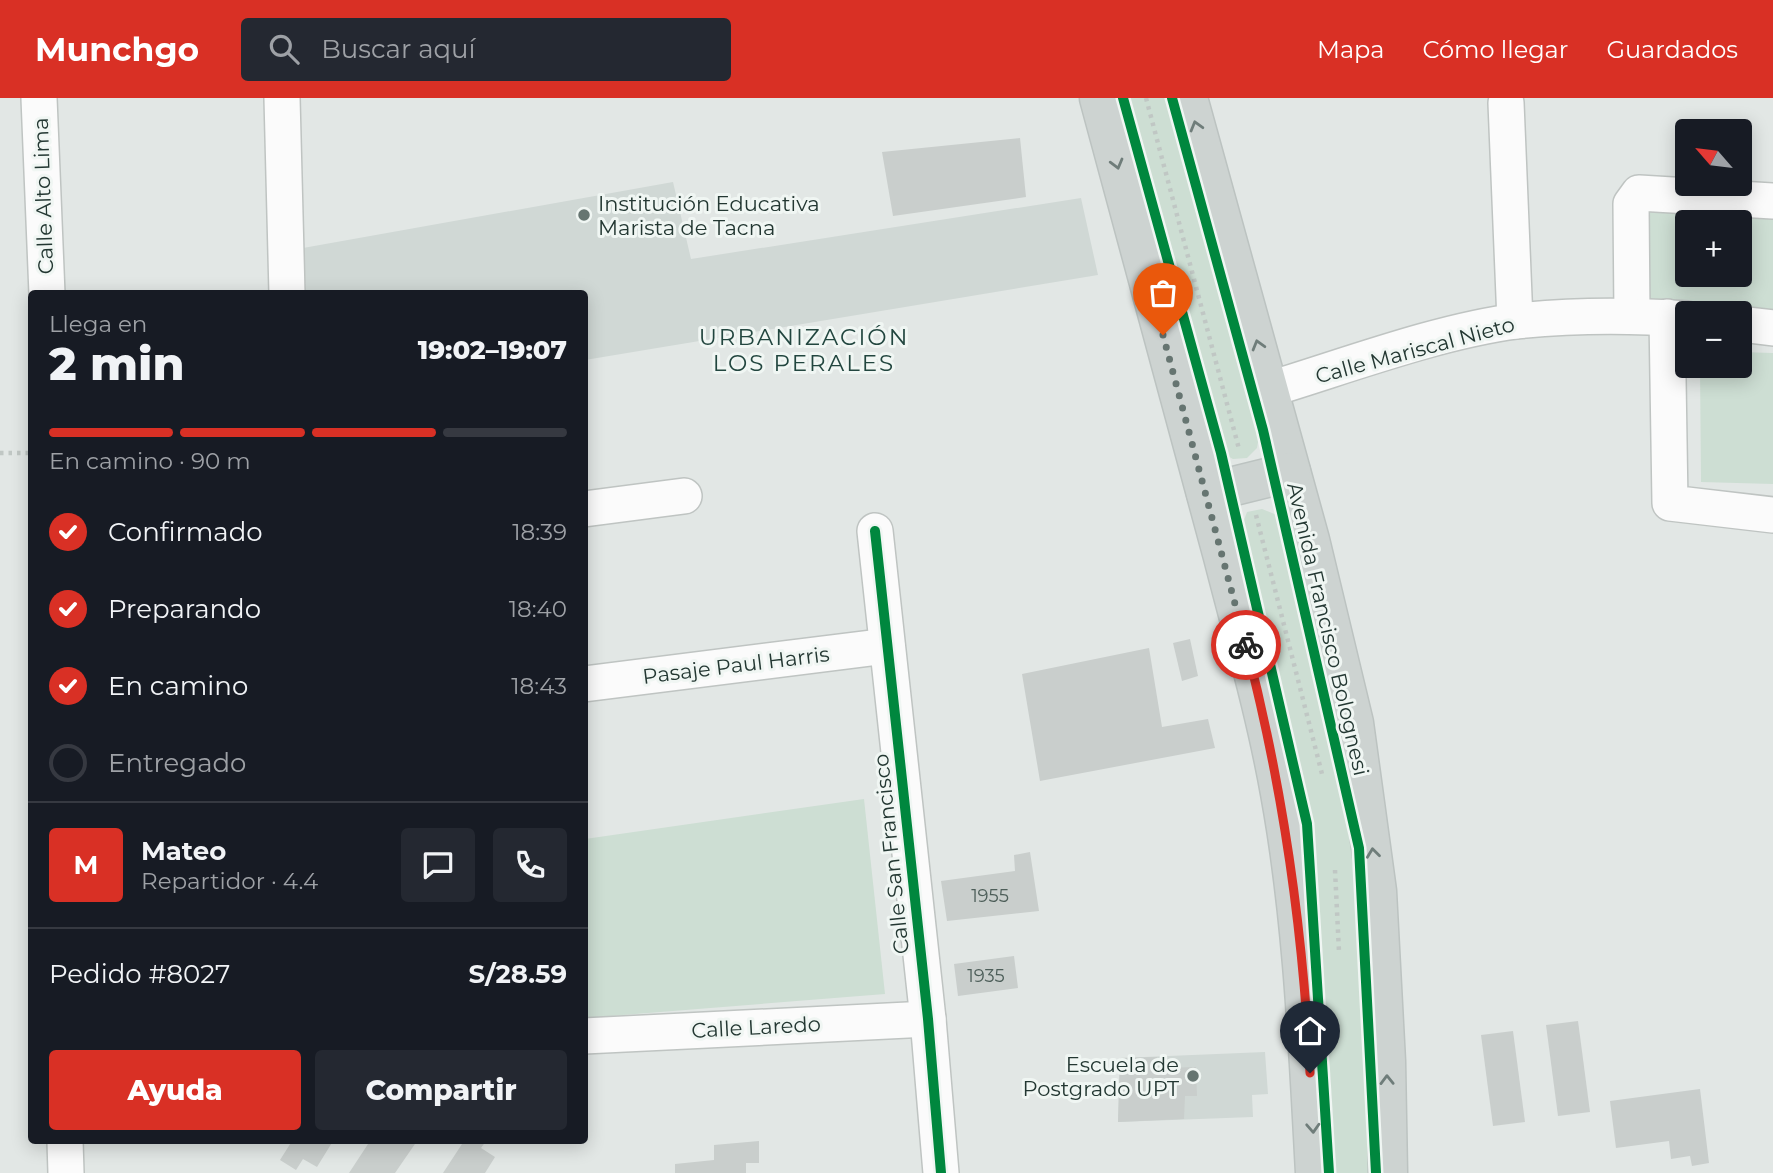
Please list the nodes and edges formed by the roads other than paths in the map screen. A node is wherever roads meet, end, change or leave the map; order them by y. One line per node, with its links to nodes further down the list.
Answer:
1 (40, 98): 7 (street, Calle Alto Lima)
2 (282, 98): 8 (street)
3 (1099, 98): 17 (main road, one-way to 17)
4 (1188, 98): 15 (main road, Avenida Francisco Bolognesi, one-way to 4)
5 (1506, 103): 11 (street)
6 (1773, 201): 9 (street)
7 (47, 290)
8 (287, 290)
9 (1632, 315): 10 (street, Calle Mariscal Nieto); 11 (street, Calle Mariscal Nieto)
10 (1675, 318)
11 (1515, 321): 15 (street, Calle Mariscal Nieto)
12 (1752, 325): 13 (street)
13 (1773, 328)
14 (1675, 371): 20 (street)
15 (1270, 389): 16 (main road, Avenida Francisco Bolognesi)
16 (1291, 472): 17 (main road); 30 (main road, Avenida Francisco Bolognesi, one-way to 16)
17 (1206, 493): 29 (main road, one-way to 29)
18 (684, 496): 19 (street)
19 (588, 508)
20 (1773, 515)
21 (875, 531): 22 (street, Calle San Francisco)
22 (887, 646): 23 (street, Pasaje Paul Harris); 24 (street, Calle San Francisco)
23 (588, 683)
24 (928, 1019): 25 (street, Calle Laredo); 28 (street, Calle San Francisco)
25 (588, 1036)
26 (65, 1144): 27 (street)
27 (66, 1173)
28 (941, 1173)
29 (1315, 1173)
30 (1388, 1173)

